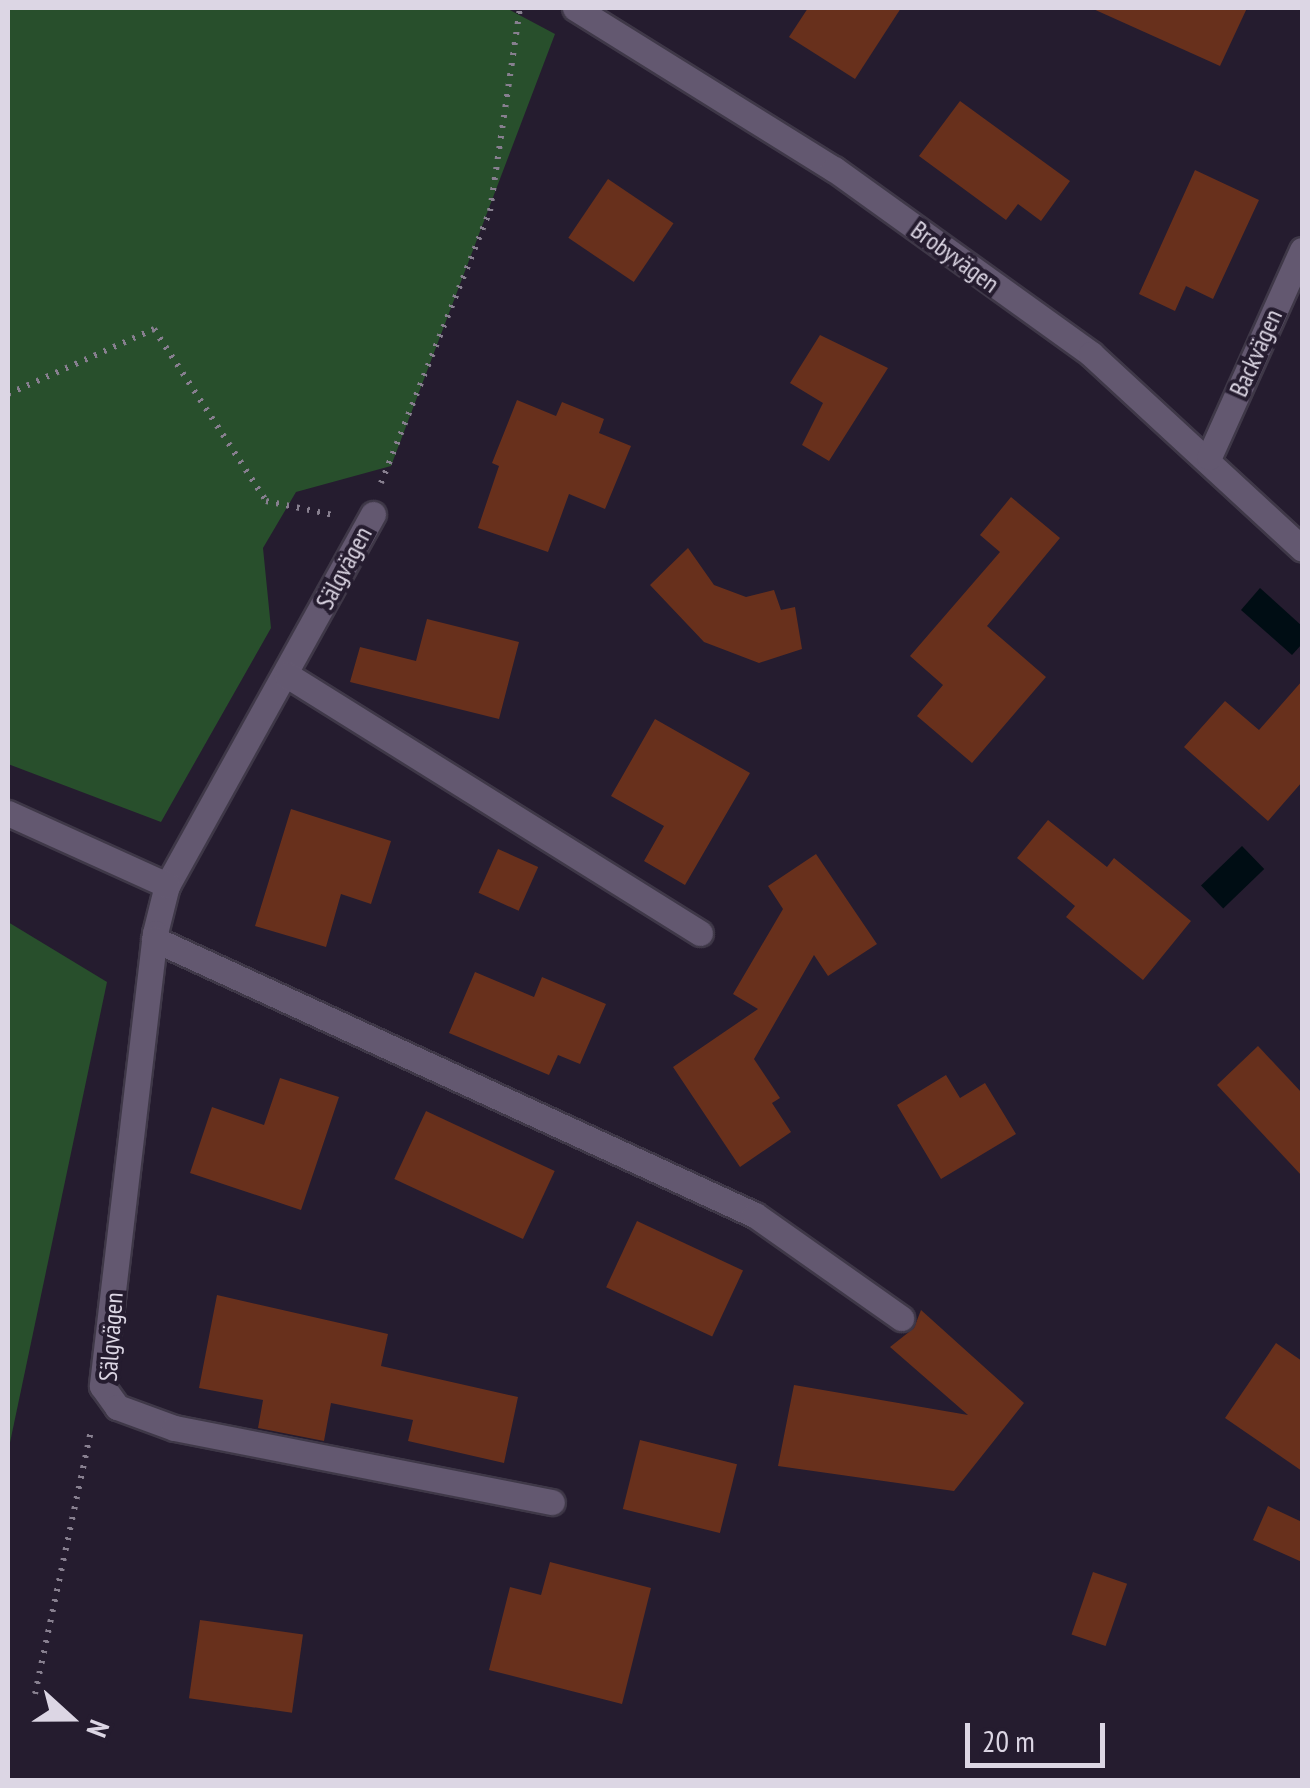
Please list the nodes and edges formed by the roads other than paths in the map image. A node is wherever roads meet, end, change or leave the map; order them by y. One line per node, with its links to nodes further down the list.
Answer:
1 (575, 8): 3 (street, Brobyvägen)
2 (1302, 250): 3 (street, Backvägen)
3 (1209, 456): 5 (street, Brobyvägen)
4 (374, 514): 6 (street, Sälgvägen)
5 (1302, 549)
6 (286, 675): 8 (street, Sälgvägen); 9 (street)
7 (8, 813): 8 (street)
8 (167, 886): 10 (street, Sälgvägen)
9 (700, 933)
10 (154, 940): 11 (street); 12 (street, Sälgvägen)
11 (901, 1318)
12 (552, 1502)

